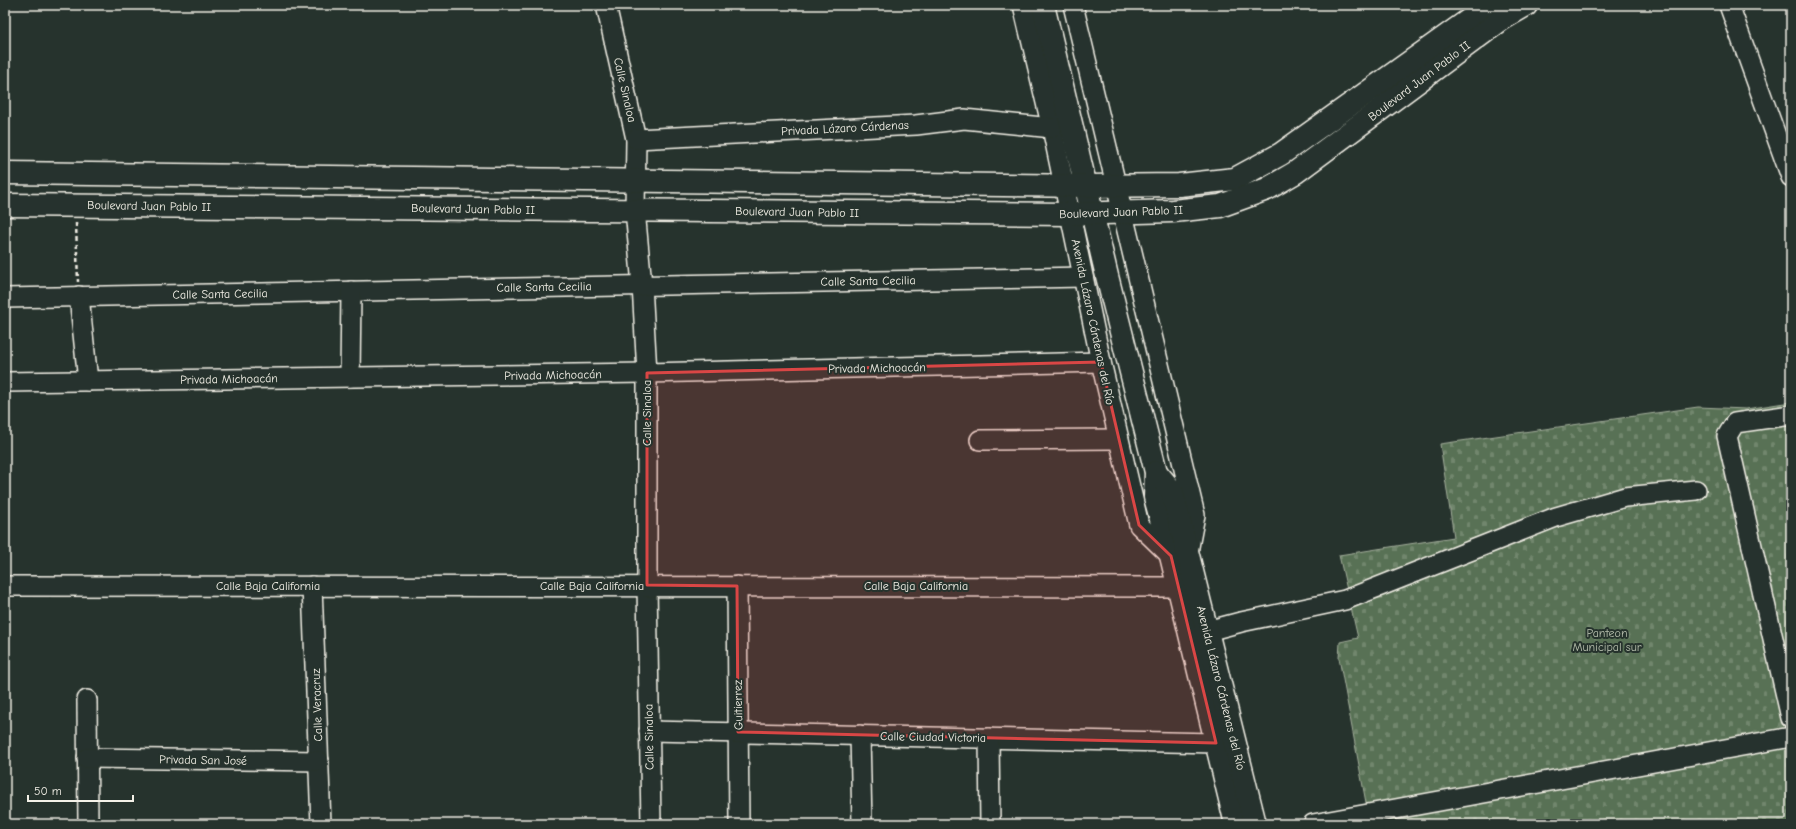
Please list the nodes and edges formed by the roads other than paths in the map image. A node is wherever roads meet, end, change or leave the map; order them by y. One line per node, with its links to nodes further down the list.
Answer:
1 (606, 5): 9 (street, Calle Sinaloa)
2 (1023, 5): 8 (street, Avenida Lázaro Cárdenas del Río)
3 (1043, 5): 15 (main road, Avenida Lázaro Cárdenas del Río)
4 (1073, 5): 14 (street, Avenida Lázaro Cárdenas del Río)
5 (1490, 5): 14 (main road, Boulevard Juan Pablo II)
6 (1526, 5): 20 (main road, Boulevard Juan Pablo II)
7 (1728, 5): 11 (street)
8 (1052, 128): 9 (street, Privada Lázaro Cárdenas); 13 (street, Avenida Lázaro Cárdenas del Río)
9 (636, 139): 12 (street, Calle Sinaloa)
10 (5, 173): 12 (main road, Boulevard Juan Pablo II)
11 (1790, 177)
12 (636, 180): 13 (main road, Boulevard Juan Pablo II); 17 (street, Calle Sinaloa)
13 (1064, 185): 15 (main road, Boulevard Juan Pablo II); 18 (street, Avenida Lázaro Cárdenas del Río)
14 (1116, 185): 15 (main road, Boulevard Juan Pablo II); 20 (street, Avenida Lázaro Cárdenas del Río)
15 (1087, 186): 19 (main road, Avenida Lázaro Cárdenas del Río)
16 (5, 205): 17 (main road, Boulevard Juan Pablo II)
17 (635, 210): 18 (main road, Boulevard Juan Pablo II); 22 (street, Calle Sinaloa)
18 (1070, 214): 19 (main road, Boulevard Juan Pablo II); 21 (street, Avenida Lázaro Cárdenas del Río)
19 (1092, 214): 20 (main road, Boulevard Juan Pablo II); 35 (main road, Avenida Lázaro Cárdenas del Río)
20 (1124, 214): 35 (street, Avenida Lázaro Cárdenas del Río)
21 (1083, 277): 22 (street, Calle Santa Cecilia); 26 (street, Avenida Lázaro Cárdenas del Río)
22 (642, 285): 23 (street, Calle Santa Cecilia); 27 (street, Calle Sinaloa)
23 (351, 291): 24 (street, Calle Santa Cecilia); 28 (street)
24 (79, 296): 25 (street, Calle Santa Cecilia); 29 (street)
25 (5, 298)
26 (1101, 362): 27 (street, Privada Michoacán); 32 (street, Avenida Lázaro Cárdenas del Río)
27 (646, 374): 28 (street, Privada Michoacán); 38 (street, Calle Sinaloa)
28 (350, 377): 29 (street, Privada Michoacán)
29 (88, 381): 30 (street, Privada Michoacán)
30 (5, 382)
31 (1791, 415): 43 (street)
32 (1118, 439): 33 (street); 35 (street, Avenida Lázaro Cárdenas del Río)
33 (980, 440)
34 (1696, 490): 41 (street)
35 (1180, 554): 40 (main road, Avenida Lázaro Cárdenas del Río); 41 (main road, Avenida Lázaro Cárdenas del Río)
36 (5, 586): 37 (street, Calle Baja California)
37 (312, 586): 38 (street, Calle Baja California); 51 (street, Calle Veracruz)
38 (647, 586): 39 (street, Calle Baja California); 44 (street, Calle Sinaloa)
39 (737, 586): 40 (street, Calle Baja California); 45 (street, Guitierrez)
40 (1178, 587): 49 (main road, Avenida Lázaro Cárdenas del Río)
41 (1207, 631): 59 (main road, Avenida Lázaro Cárdenas del Río)
42 (87, 700): 50 (street)
43 (1791, 718)
44 (649, 731): 45 (street, Calle Ciudad Victoria); 54 (street, Calle Sinaloa)
45 (738, 732): 46 (street, Calle Ciudad Victoria); 55 (street, Guitierrez)
46 (860, 735): 48 (street, Calle Ciudad Victoria); 56 (street)
47 (1791, 737): 60 (street)
48 (989, 738): 49 (street, Calle Ciudad Victoria); 57 (street)
49 (1216, 743): 58 (main road, Avenida Lázaro Cárdenas del Río)
50 (87, 758): 51 (street, Privada San José); 52 (street)
51 (319, 761): 53 (street, Calle Veracruz)
52 (88, 824)
53 (321, 824)
54 (651, 824)
55 (739, 824)
56 (862, 824)
57 (990, 824)
58 (1236, 824)
59 (1255, 824)
60 (1313, 824)

